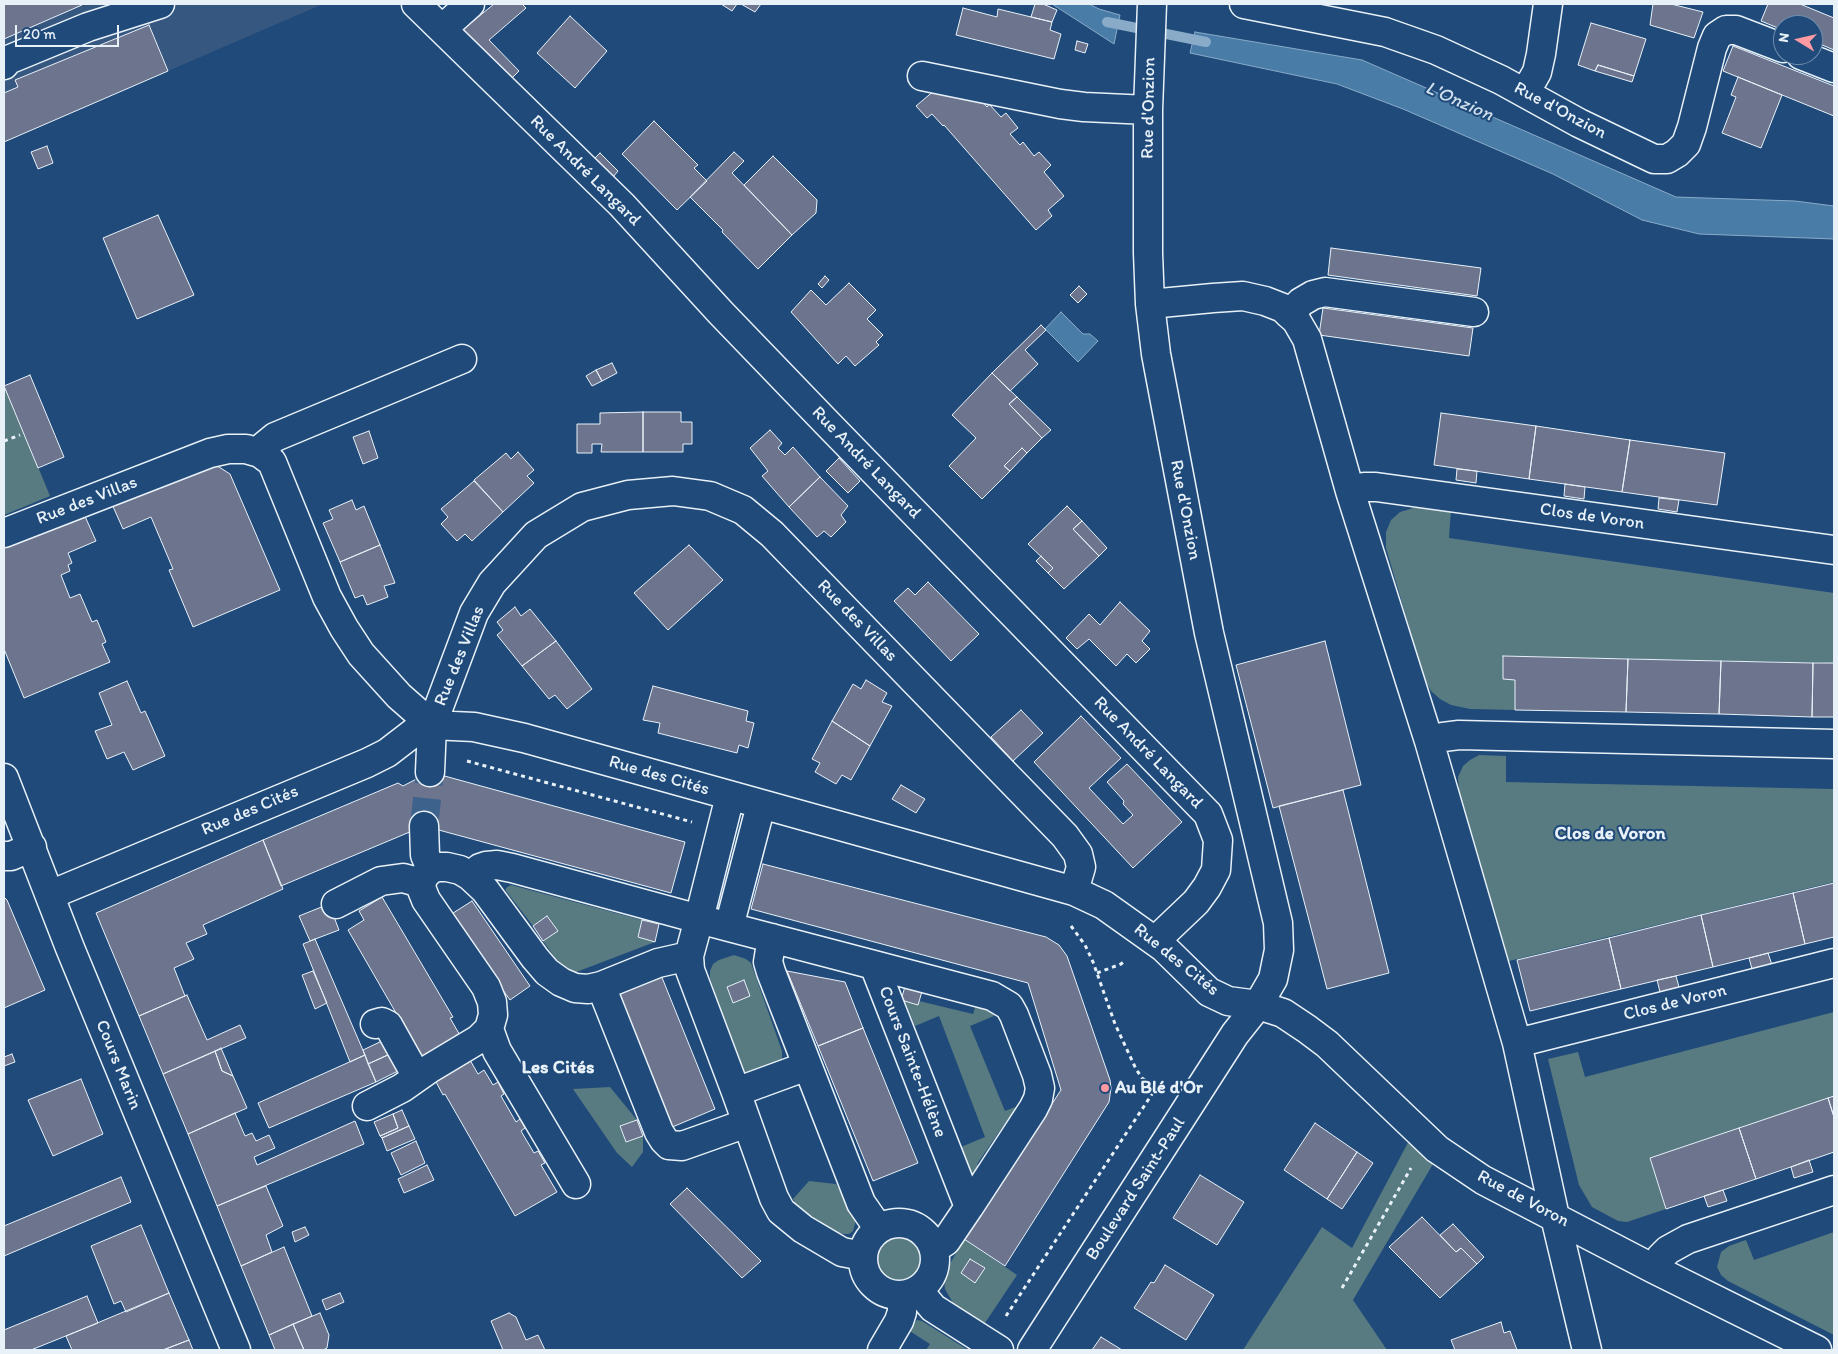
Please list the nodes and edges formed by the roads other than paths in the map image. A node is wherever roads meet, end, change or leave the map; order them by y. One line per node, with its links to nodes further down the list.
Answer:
1 (160, 4): 9 (street)
2 (416, 4): 7 (street, Rue André Langard)
3 (470, 4): 7 (street)
4 (1244, 4): 11 (street, Rue d'Onzion)
5 (1548, 4): 11 (street)
6 (1152, 7): 12 (street, Rue d'Onzion)
7 (442, 29): 39 (street, Rue André Langard)
8 (1773, 44): 11 (street, Rue d'Onzion)
9 (4, 65)
10 (922, 76): 12 (street)
11 (1525, 93)
12 (1148, 110): 13 (street, Rue d'Onzion)
13 (1150, 304): 15 (street); 44 (street, Rue d'Onzion)
14 (1474, 312): 15 (street)
15 (1289, 314): 18 (street)
16 (462, 359): 17 (street)
17 (260, 453): 19 (street, Rue des Villas); 21 (street, Rue des Villas)
18 (1350, 491): 20 (street, Clos de Voron); 22 (street)
19 (4, 533)
20 (1834, 550)
21 (432, 725): 24 (street); 26 (street, Rue des Cités); 33 (street, Rue des Villas); 34 (street, Rue des Cités)
22 (1429, 741): 23 (street); 47 (street)
23 (1834, 744)
24 (431, 764)
25 (4, 778): 29 (street, Cours Marin)
26 (730, 796): 27 (street, Rue des Cités); 36 (street)
27 (761, 805): 33 (street, Rue des Cités); 37 (street)
28 (424, 826): 31 (street)
29 (32, 847): 30 (street); 34 (street, Cours Marin)
30 (4, 856)
31 (426, 876): 32 (street); 35 (street); 46 (street)
32 (470, 876): 36 (street, Cours Sainte-Hélène); 43 (street)
33 (1074, 891): 39 (street, Rue des Cités)
34 (50, 895): 63 (street, Cours Marin)
35 (336, 904)
36 (698, 919): 37 (street, Cours Sainte-Hélène); 40 (street)
37 (729, 927): 38 (street, Cours Sainte-Hélène)
38 (772, 938): 42 (street, Cours Sainte-Hélène); 48 (street)
39 (1155, 941): 44 (street, Rue des Cités)
40 (689, 956): 43 (street); 50 (street)
41 (1834, 963): 47 (street, Clos de Voron)
42 (874, 965): 55 (street, Cours Sainte-Hélène); 55 (street)
43 (601, 986): 52 (street)
44 (1258, 1005): 56 (street, Rue de Voron); 65 (street, Boulevard Saint-Paul)
45 (375, 1024): 49 (street)
46 (489, 1029): 49 (street); 53 (street)
47 (1517, 1043): 56 (street)
48 (807, 1066): 50 (street); 57 (street)
49 (417, 1077): 51 (street)
50 (736, 1092): 52 (street)
51 (367, 1106)
52 (747, 1123): 59 (street)
53 (576, 1184)
54 (1834, 1190): 60 (street)
55 (969, 1207): 58 (street)
56 (1555, 1217): 60 (street, Rue de Voron); 66 (street)
57 (878, 1230): 58 (street); 59 (street)
58 (934, 1249): 61 (street)
59 (863, 1256): 61 (street)
60 (1654, 1269): 67 (street, Rue de Voron)
61 (910, 1293): 62 (street); 64 (street)
62 (994, 1347)
63 (236, 1350)
64 (882, 1350)
65 (1032, 1350)
66 (1587, 1350)
67 (1818, 1350)

